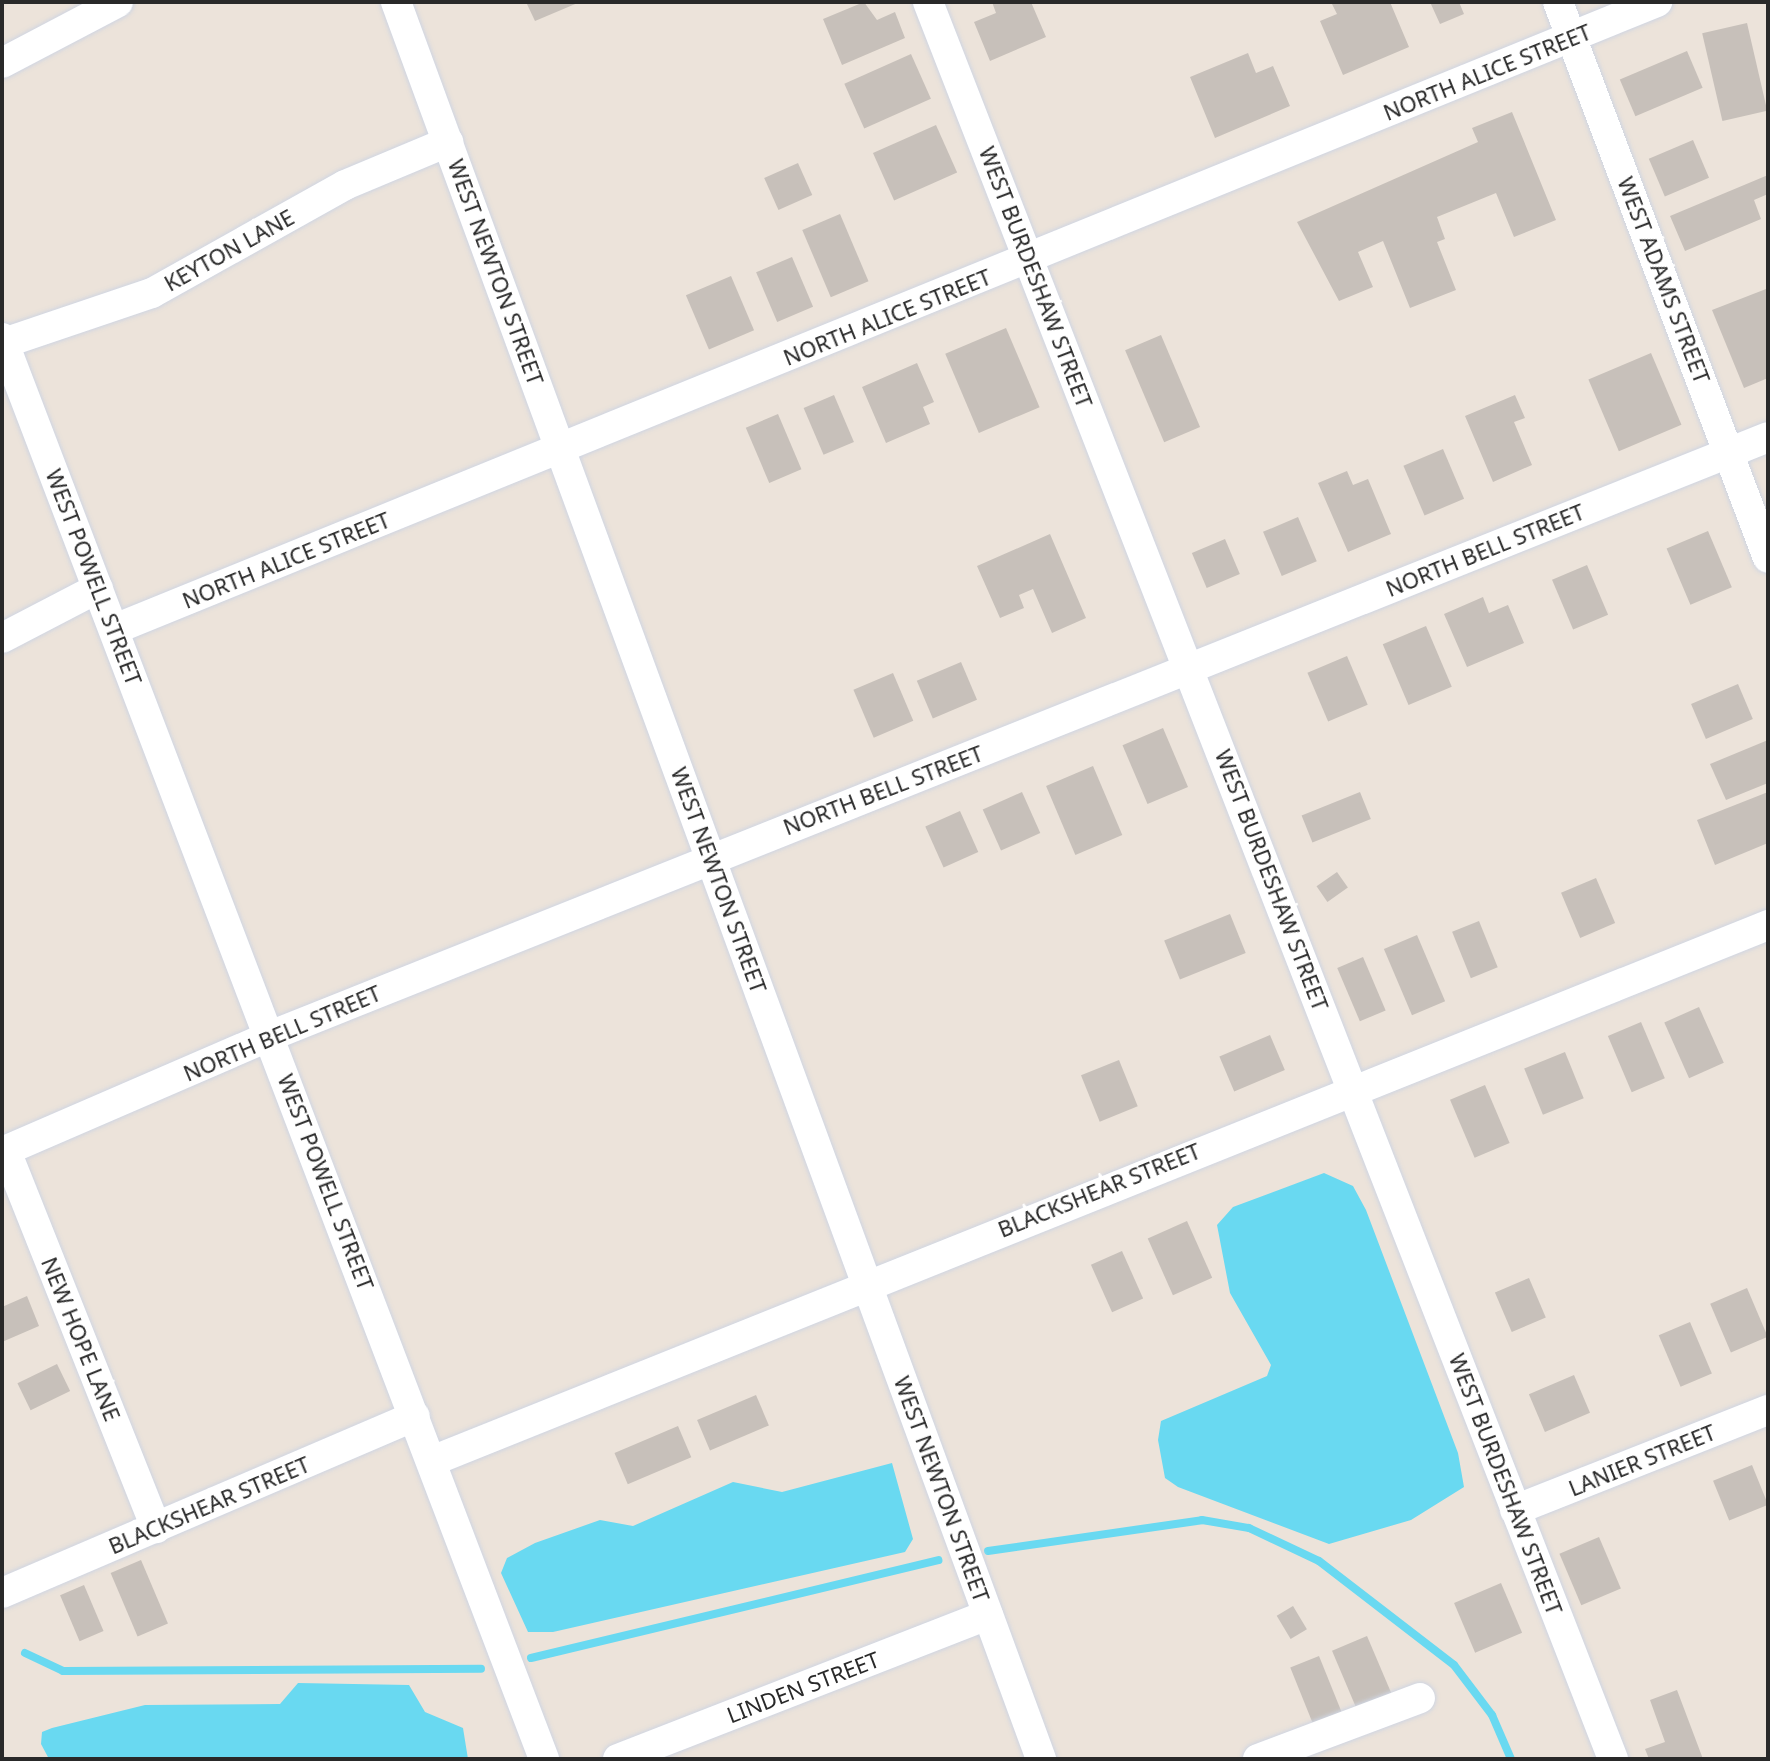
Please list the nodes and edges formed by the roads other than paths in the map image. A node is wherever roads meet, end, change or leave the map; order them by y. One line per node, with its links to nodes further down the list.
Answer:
1 (118, 2): 7 (street)
2 (396, 2): 8 (street, WEST NEWTON STREET)
3 (928, 2): 9 (street, WEST BURDESHAW STREET)
4 (1558, 2): 6 (street, WEST ADAMS STREET)
5 (1657, 2): 6 (street, NORTH ALICE STREET)
6 (1571, 38): 9 (street, NORTH ALICE STREET); 13 (street, WEST ADAMS STREET)
7 (2, 63)
8 (448, 142): 10 (street, KEYTON LANE); 12 (street, WEST NEWTON STREET)
9 (1028, 259): 12 (street, NORTH ALICE STREET); 18 (street, WEST BURDESHAW STREET)
10 (3, 340): 15 (street, WEST POWELL STREET)
11 (1768, 437): 13 (street, NORTH BELL STREET)
12 (560, 450): 16 (street, NORTH ALICE STREET); 19 (street, WEST NEWTON STREET)
13 (1730, 451): 14 (street, WEST ADAMS STREET); 18 (street, NORTH BELL STREET)
14 (1768, 558)
15 (98, 588): 16 (street, WEST POWELL STREET); 17 (street)
16 (115, 629): 21 (street, WEST POWELL STREET)
17 (2, 638)
18 (1190, 670): 19 (street, NORTH BELL STREET); 22 (street, WEST BURDESHAW STREET)
19 (711, 858): 21 (street, NORTH BELL STREET); 24 (street, WEST NEWTON STREET)
20 (1768, 925): 22 (street, BLACKSHEAR STREET)
21 (270, 1036): 23 (street, NORTH BELL STREET); 26 (street, WEST POWELL STREET)
22 (1352, 1088): 24 (street, BLACKSHEAR STREET); 28 (street, WEST BURDESHAW STREET)
23 (4, 1152): 29 (street, NEW HOPE LANE)
24 (867, 1283): 27 (street, BLACKSHEAR STREET); 31 (street, WEST NEWTON STREET)
25 (1768, 1410): 28 (street, LANIER STREET)
26 (415, 1416): 27 (street, WEST POWELL STREET); 29 (street, BLACKSHEAR STREET)
27 (432, 1461): 33 (street, WEST POWELL STREET)
28 (1515, 1510): 37 (street, WEST BURDESHAW STREET)
29 (156, 1528): 30 (street, BLACKSHEAR STREET)
30 (2, 1593)
31 (988, 1615): 34 (street, LINDEN STREET); 35 (street, WEST NEWTON STREET)
32 (1420, 1698): 36 (street)
33 (544, 1759)
34 (618, 1759)
35 (1041, 1759)
36 (1258, 1759)
37 (1613, 1759)

